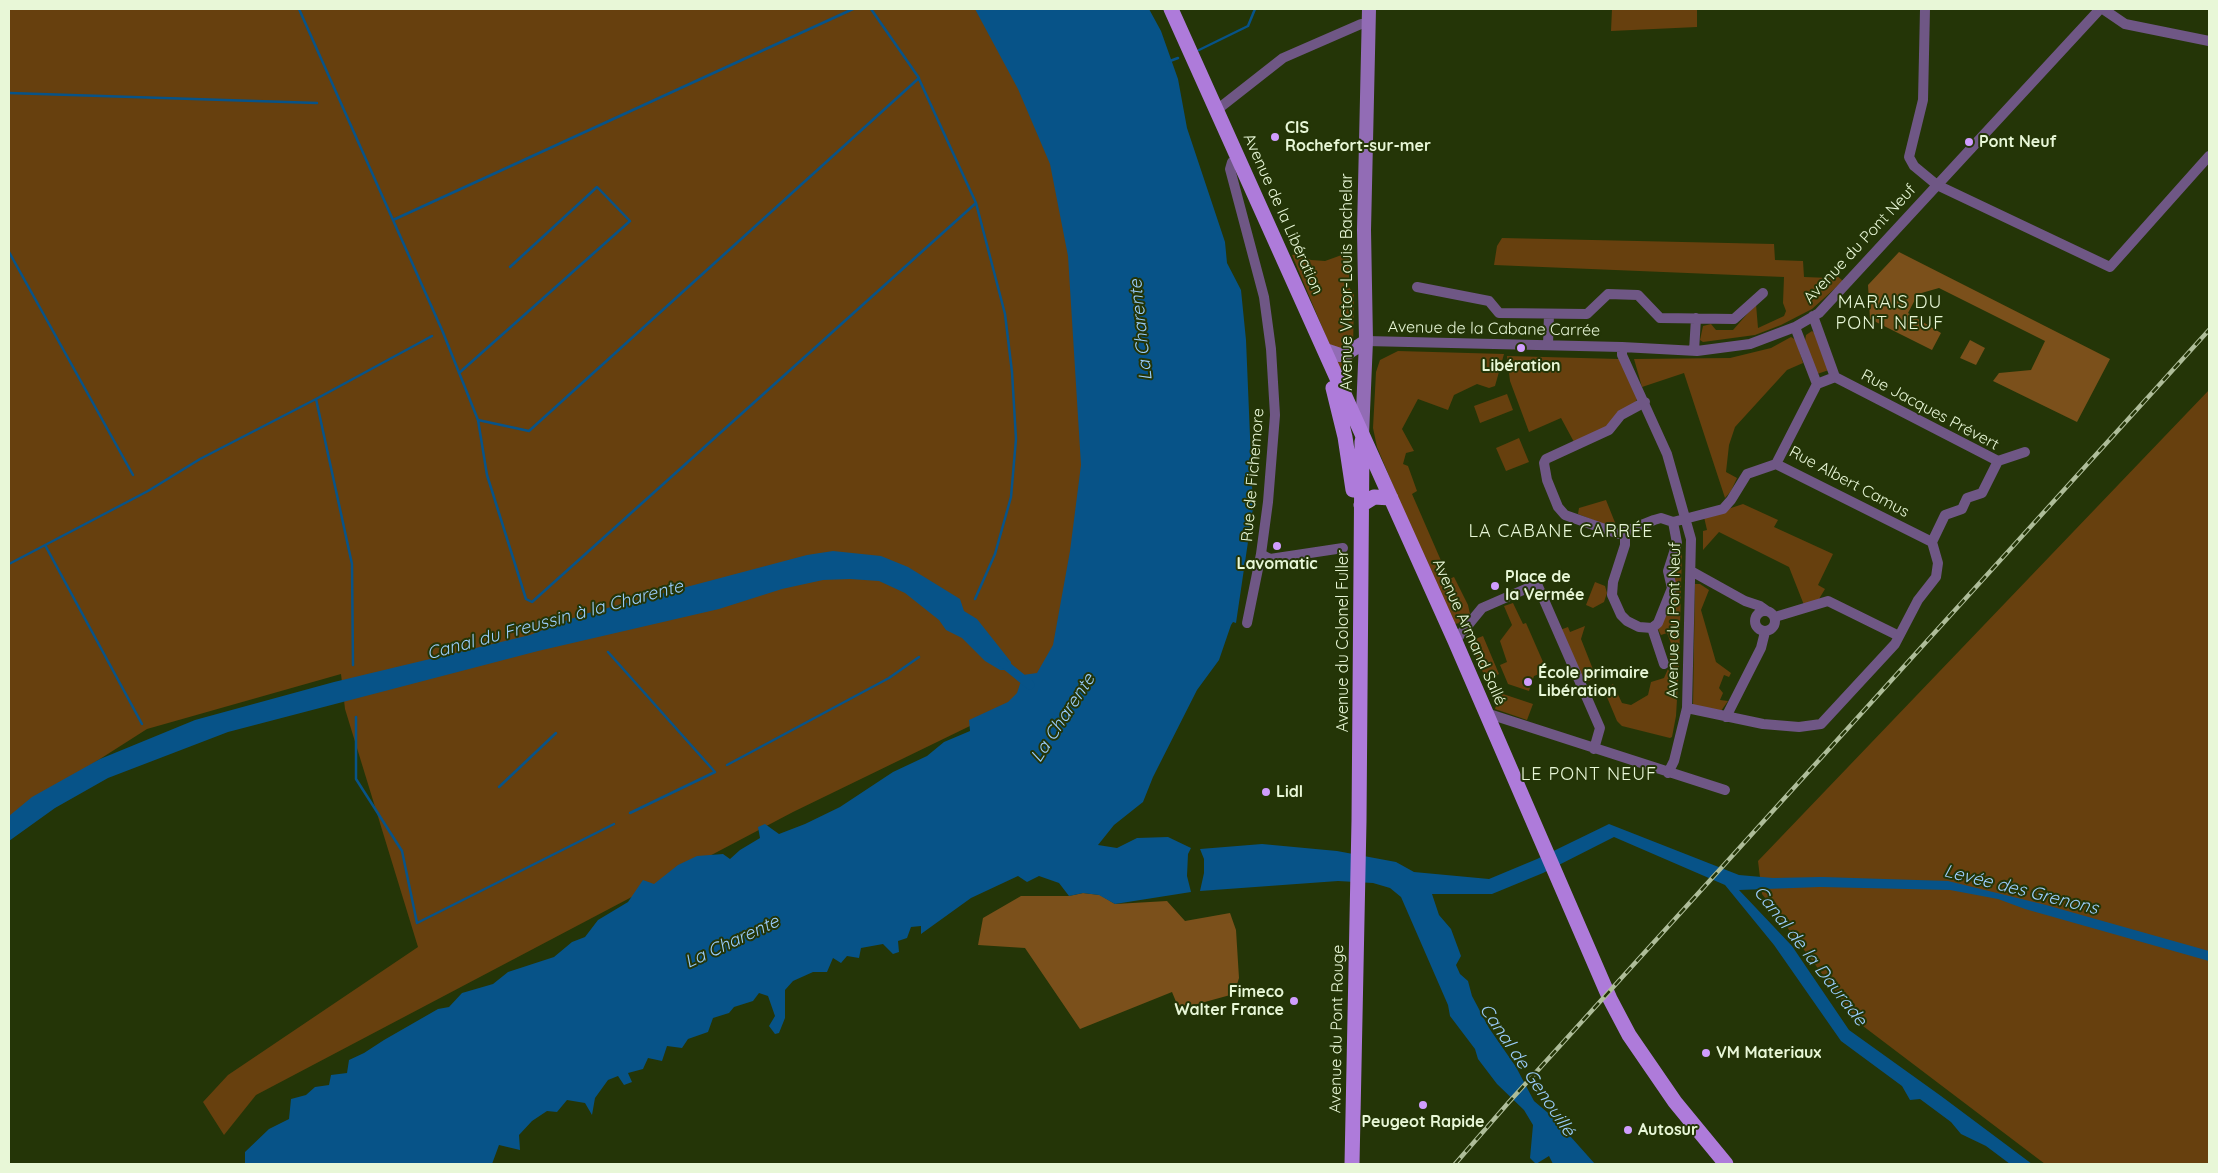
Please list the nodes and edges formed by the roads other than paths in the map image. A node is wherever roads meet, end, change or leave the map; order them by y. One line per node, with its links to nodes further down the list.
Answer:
1 (1171, 9): 7 (main road, Avenue de la Libération)
2 (1369, 9): 5 (main road, Avenue Victor-Louis Bachelar)
3 (1925, 9): 10 (street)
4 (2102, 9): 6 (street); 10 (street, Avenue du Pont Neuf)
5 (1369, 24): 7 (street); 18 (main road, Avenue Victor-Louis Bachelar)
6 (2209, 42)
7 (1218, 109): 9 (main road, Avenue de la Libération)
8 (2209, 156): 10 (street)
9 (1240, 160): 17 (main road, Avenue de la Libération); 38 (street, Rue de Fichemore)
10 (1937, 185): 14 (street, Avenue du Pont Neuf)
11 (1417, 286): 13 (street)
12 (1763, 293): 15 (street)
13 (1549, 314): 15 (street); 19 (street)
14 (1813, 316): 16 (street, Avenue du Pont Neuf); 23 (street, Rue Jacques Prévert)
15 (1696, 318): 22 (street)
16 (1795, 326): 22 (street, Avenue du Pont Neuf); 24 (street)
17 (1314, 327): 21 (main road, Avenue de la Libération); 34 (main road)
18 (1366, 341): 19 (street, Avenue de la Cabane Carrée); 21 (main road); 26 (main road, Avenue Victor-Louis Bachelar)
19 (1548, 346): 20 (street, Avenue de la Cabane Carrée)
20 (1622, 347): 22 (street, Avenue du Pont Neuf); 25 (street, Avenue du Pont Neuf)
21 (1324, 350): 26 (main road, Avenue de la Libération)
22 (1694, 351)
23 (1835, 378): 24 (street); 28 (street, Rue Jacques Prévert)
24 (1816, 384): 29 (street, Rue Albert Camus)
25 (1645, 402): 32 (street, Avenue du Pont Neuf); 35 (street)
26 (1362, 435): 30 (main road, Avenue Armand Sallé); 31 (main road, Avenue du Colonel Fuller)
27 (2025, 452): 28 (street)
28 (1998, 461): 36 (street, Rue Jacques Prévert)
29 (1776, 464): 32 (street); 36 (street, Rue Albert Camus)
30 (1391, 498): 31 (main road); 47 (main road, Avenue Armand Sallé)
31 (1361, 505): 34 (main road, Avenue du Colonel Fuller)
32 (1687, 519): 33 (street); 39 (street, Avenue du Pont Neuf)
33 (1673, 522): 35 (street); 44 (street)
34 (1360, 524): 55 (main road, Avenue du Colonel Fuller)
35 (1625, 533): 44 (street)
36 (1932, 542): 46 (street)
37 (1343, 548): 38 (street)
38 (1261, 554): 43 (street, Rue de Fichemore)
39 (1691, 571): 40 (street); 49 (street, Avenue du Pont Neuf)
40 (1745, 602): 41 (street); 42 (street)
41 (1771, 614): 42 (street); 45 (street); 46 (street)
42 (1756, 617): 45 (street)
43 (1247, 623)
44 (1652, 628): 48 (street)
45 (1765, 632): 51 (street)
46 (1899, 636): 51 (street)
47 (1455, 641): 50 (main road, Avenue Armand Sallé); 52 (street)
48 (1664, 664)
49 (1687, 708): 51 (street); 53 (street, Avenue du Pont Neuf)
50 (1486, 713): 52 (street); 57 (main road, Avenue Armand Sallé)
51 (1726, 717)
52 (1594, 748): 53 (street)
53 (1668, 773): 54 (street)
54 (1725, 790)
55 (1358, 894): 56 (main road, Avenue du Pont Rouge)
56 (1352, 1164)
57 (1726, 1164)

